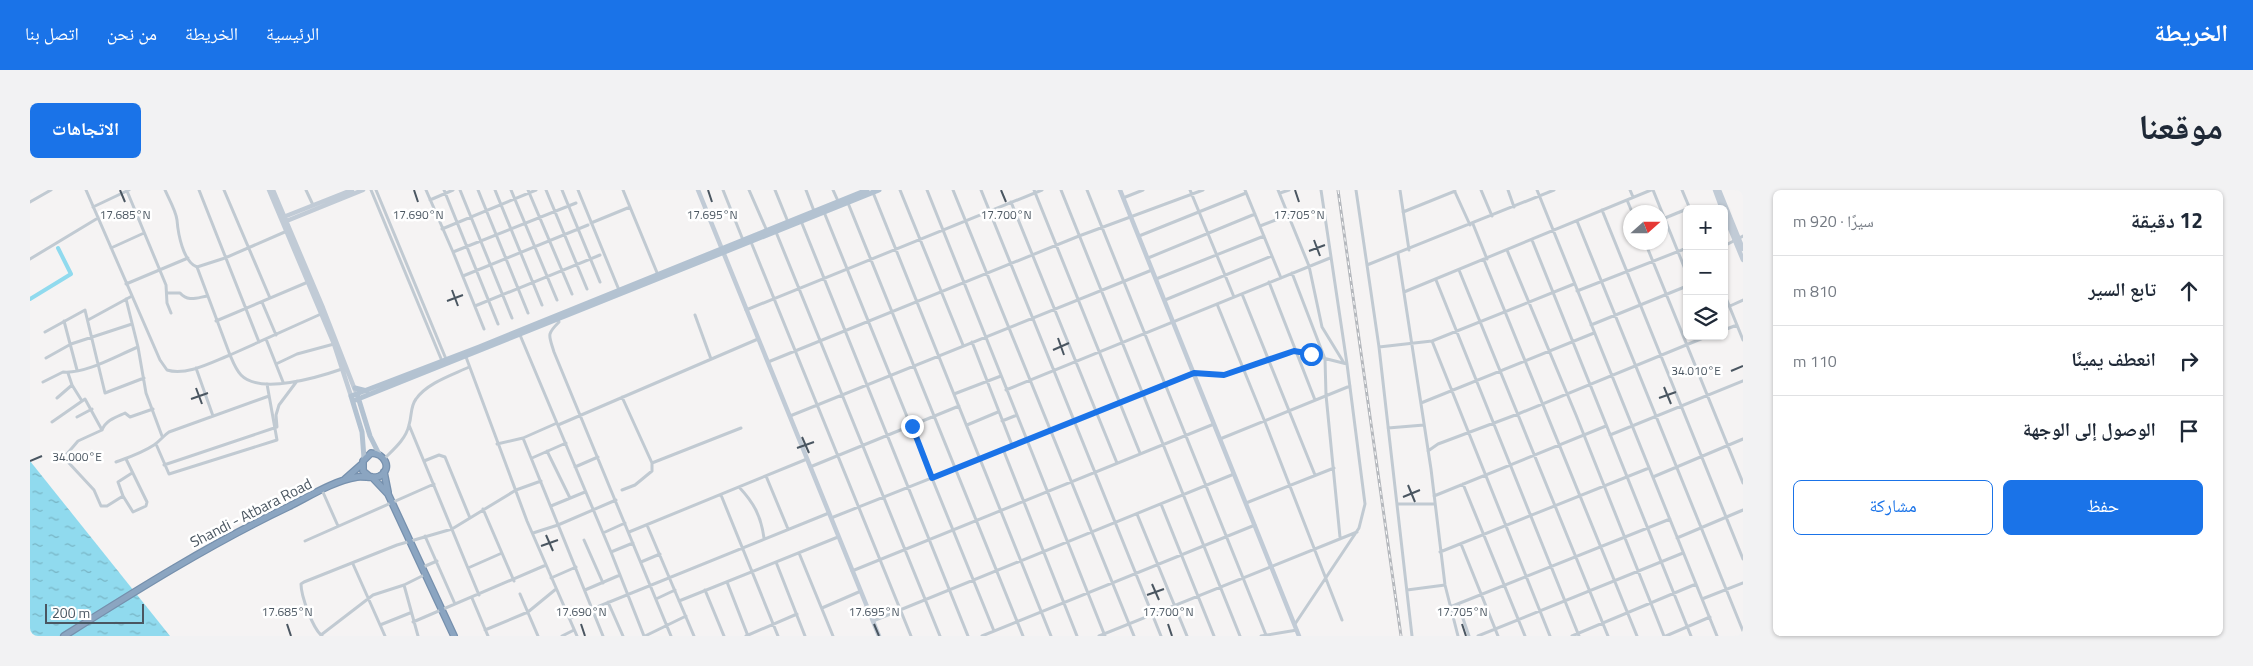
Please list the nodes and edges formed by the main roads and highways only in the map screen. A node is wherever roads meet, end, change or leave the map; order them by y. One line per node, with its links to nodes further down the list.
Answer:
1 (879, 190): 2 (main road)
2 (867, 192): 3 (main road); 3 (main road)
3 (723, 251): 4 (main road); 4 (main road)
4 (557, 318): 6 (main road); 6 (main road)
5 (354, 388): 6 (main road)
6 (369, 392): 7 (main road); 7 (main road)
7 (356, 399): 8 (main road); 9 (main road)
8 (382, 457): 9 (highway); 10 (highway)
9 (363, 461): 11 (highway); 12 (highway, Shandi - Atbara Road)
10 (384, 472): 11 (highway); 13 (highway)
11 (370, 476): 12 (highway, Shandi - Atbara Road); 13 (highway)
12 (343, 480): 14 (highway, Shandi - Atbara Road)
13 (388, 494): 17 (highway)
14 (161, 577): 15 (highway); 16 (highway, Shandi - Atbara Road)
15 (64, 636)
16 (70, 636)
17 (454, 636)

